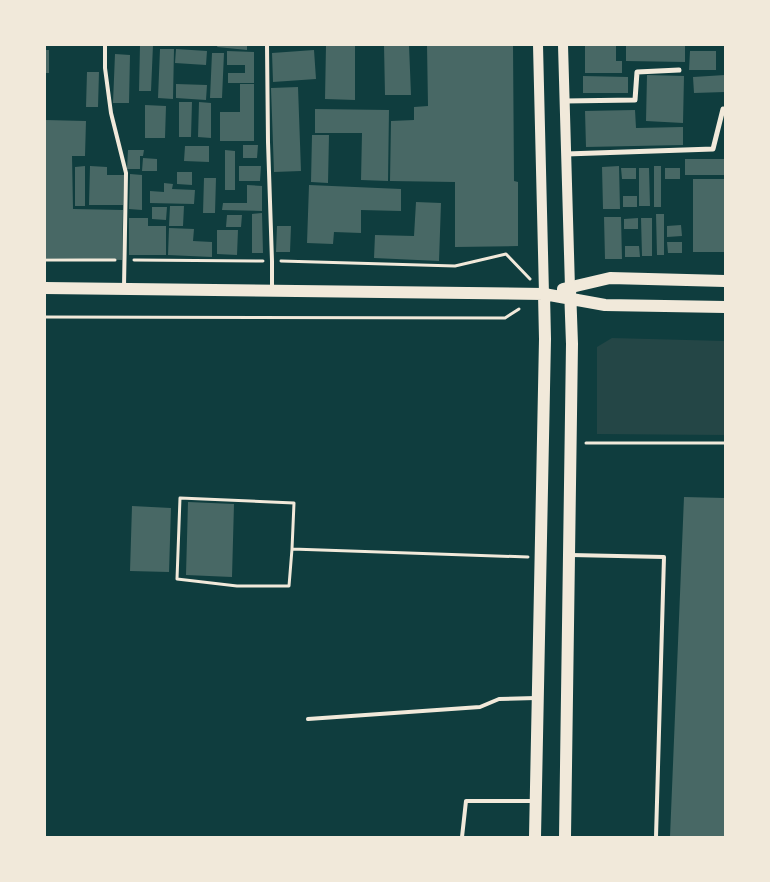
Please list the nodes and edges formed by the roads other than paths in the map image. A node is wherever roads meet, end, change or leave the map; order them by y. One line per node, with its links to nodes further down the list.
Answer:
1 (105, 45): 11 (lane)
2 (267, 45): 12 (lane)
3 (538, 45): 14 (main road)
4 (563, 45): 6 (main road)
5 (679, 70): 6 (street)
6 (565, 101): 8 (main road)
7 (723, 109): 8 (street)
8 (566, 154): 13 (main road)
9 (725, 281): 13 (main road)
10 (45, 288): 11 (main road)
11 (124, 289): 12 (main road)
12 (272, 291): 14 (main road)
13 (570, 293): 14 (main road); 15 (main road); 16 (main road)
14 (544, 294): 17 (main road)
15 (725, 306)
16 (569, 555): 22 (main road); 23 (lane)
17 (538, 698): 18 (lane); 19 (main road)
18 (308, 719)
19 (536, 801): 20 (lane); 21 (main road)
20 (462, 837)
21 (535, 837)
22 (565, 837)
23 (656, 837)

